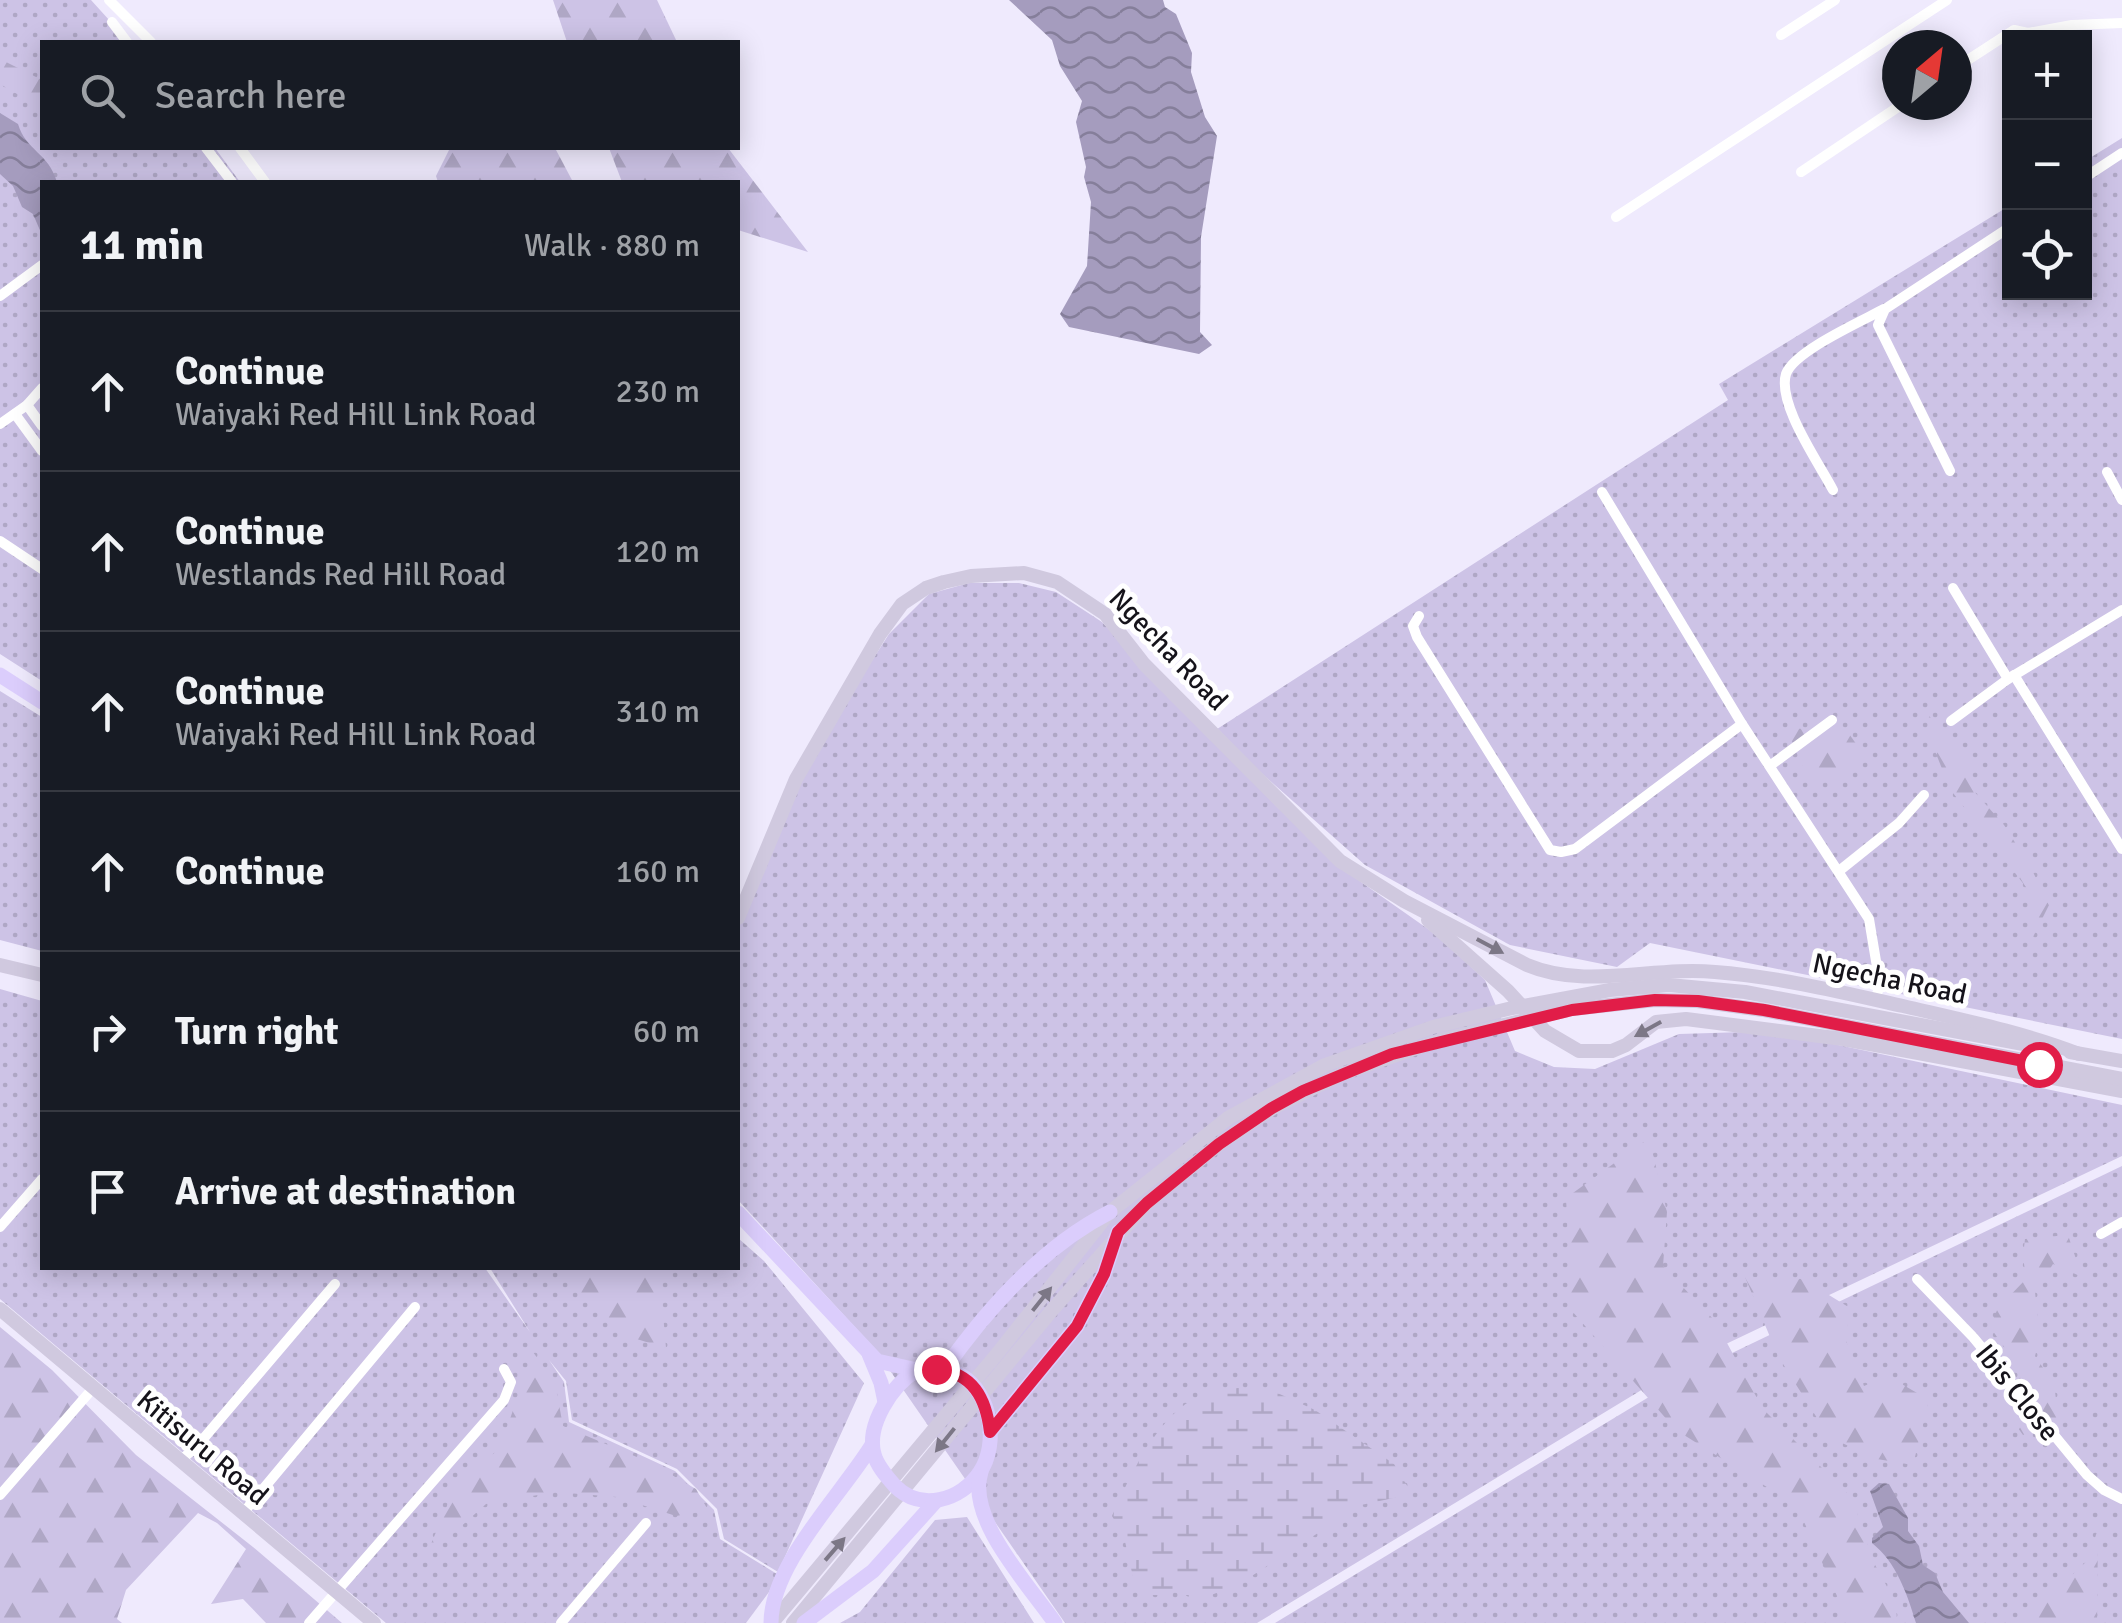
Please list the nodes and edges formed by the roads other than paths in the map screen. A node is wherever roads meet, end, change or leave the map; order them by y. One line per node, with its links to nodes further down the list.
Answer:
1 (109, 0): 8 (street)
2 (1835, 0): 6 (street)
3 (1948, 0): 18 (street)
4 (112, 22): 7 (street)
5 (2122, 23): 9 (street)
6 (1781, 35)
7 (126, 40)
8 (148, 40)
9 (1972, 58)
10 (1882, 118): 14 (street)
11 (208, 150): 16 (street)
12 (241, 150): 17 (street)
13 (2122, 153): 15 (street)
14 (1801, 172)
15 (2092, 173)
16 (230, 180)
17 (264, 180)
18 (1616, 217)
19 (2002, 232): 22 (street)
20 (40, 266): 21 (street)
21 (0, 296)
22 (1885, 308): 29 (street); 31 (street)
23 (40, 390): 24 (street)
24 (27, 406): 25 (street); 26 (street)
25 (15, 414): 27 (street); 28 (street)
26 (40, 423)
27 (0, 424)
28 (40, 448)
29 (1950, 471)
30 (2107, 472): 33 (street)
31 (1833, 490)
32 (1602, 492): 44 (street)
33 (2122, 500)
34 (0, 542): 35 (street)
35 (40, 568)
36 (1953, 588): 40 (street)
37 (2122, 610): 40 (street)
38 (1420, 616): 44 (street)
39 (0, 675): 41 (main road)
40 (2011, 677): 43 (street); 47 (street)
41 (40, 701)
42 (1832, 720): 45 (street)
43 (1951, 721)
44 (1742, 724): 45 (street)
45 (1771, 766): 48 (street)
46 (1924, 795): 48 (street)
47 (2122, 848)
48 (1839, 872): 56 (street)
49 (1404, 901): 50 (main road, Ngecha Road); 52 (main road, Ngecha Road, one-way to 52); 54 (main road, Ngecha Road)
50 (740, 913)
51 (0, 965): 53 (main road)
52 (1526, 965): 54 (main road); 56 (main road, Ngecha Road)
53 (40, 975)
54 (1508, 991): 59 (main road, Ngecha Road, one-way to 54)
55 (1695, 994): 57 (main road); 59 (main road); 63 (main road); 67 (main road)
56 (1875, 1000): 57 (main road, Ngecha Road)
57 (2080, 1054): 58 (main road)
58 (2122, 1061)
59 (2038, 1069): 60 (main road); 61 (main road, Ngecha Road)
60 (2122, 1079)
61 (2122, 1091)
62 (40, 1181): 66 (street)
63 (1110, 1212): 76 (main road); 93 (main road, one-way to 63)
64 (740, 1215): 73 (main road)
65 (2122, 1222): 68 (street)
66 (0, 1227)
67 (1118, 1232): 79 (main road); 94 (main road, one-way to 94)
68 (2100, 1234)
69 (1917, 1280): 85 (street, Ibis Close)
70 (335, 1284): 81 (street)
71 (416, 1307): 86 (street)
72 (0, 1309): 77 (main road, Kitisuru Road)
73 (869, 1354): 75 (main road); 78 (main road)
74 (504, 1369): 89 (street)
75 (916, 1370): 76 (main road); 78 (main road)
76 (949, 1371): 79 (main road)
77 (94, 1387): 81 (main road, Kitisuru Road); 83 (street)
78 (885, 1402): 80 (main road)
79 (990, 1432): 82 (main road)
80 (872, 1445): 84 (main road); 93 (main road)
81 (180, 1461): 86 (main road, Kitisuru Road)
82 (981, 1472): 84 (main road); 87 (main road)
83 (0, 1495)
84 (941, 1499): 87 (main road); 95 (main road)
85 (2122, 1499)
86 (243, 1514): 89 (main road, Kitisuru Road)
87 (984, 1518): 96 (main road)
88 (646, 1524): 92 (street)
89 (335, 1591): 90 (street); 91 (main road, Kitisuru Road)
90 (308, 1623)
91 (374, 1623)
92 (561, 1623)
93 (771, 1623)
94 (793, 1623)
95 (804, 1623)
96 (1054, 1623)

